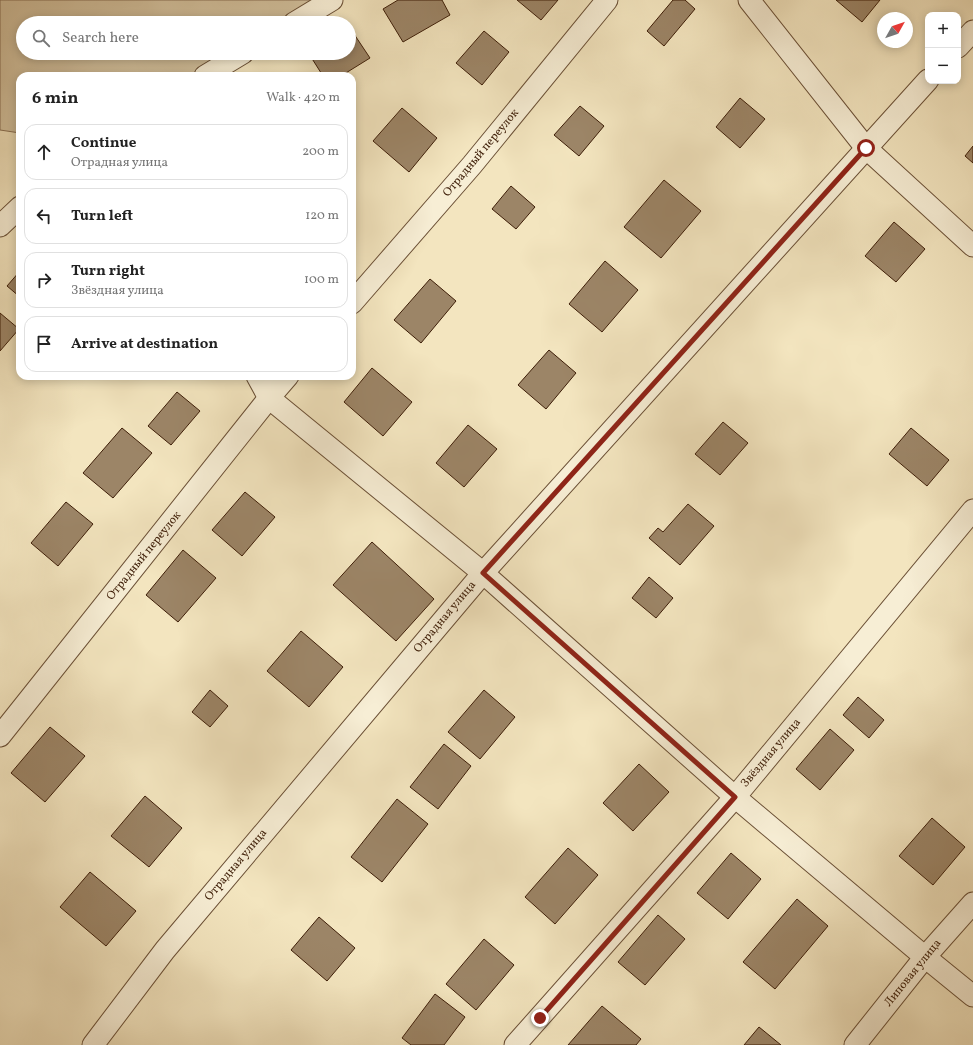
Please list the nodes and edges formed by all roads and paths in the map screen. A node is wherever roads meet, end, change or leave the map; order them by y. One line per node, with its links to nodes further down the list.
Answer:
1 (332, 0): 4 (street)
2 (607, 0): 14 (street, Отрадный переулок)
3 (749, 0): 10 (street)
4 (306, 16)
5 (973, 31): 6 (street)
6 (961, 44)
7 (231, 60): 8 (street)
8 (211, 72)
9 (925, 83): 10 (street, Отрадная улица)
10 (866, 148): 13 (street); 19 (street, Отрадная улица)
11 (16, 211): 12 (street)
12 (0, 226)
13 (973, 246)
14 (356, 298)
15 (259, 380): 17 (street)
16 (285, 380): 17 (street, Отрадный переулок)
17 (269, 398): 19 (street); 20 (street, Отрадный переулок)
18 (973, 510): 21 (street, Звёздная улица)
19 (483, 573): 21 (street); 25 (street, Отрадная улица)
20 (0, 736)
21 (735, 797): 23 (street); 26 (street, Звёздная улица)
22 (973, 903): 23 (street, Липовая улица)
23 (926, 957): 24 (street); 27 (street, Липовая улица)
24 (973, 996)
25 (94, 1045)
26 (515, 1045)
27 (855, 1045)

